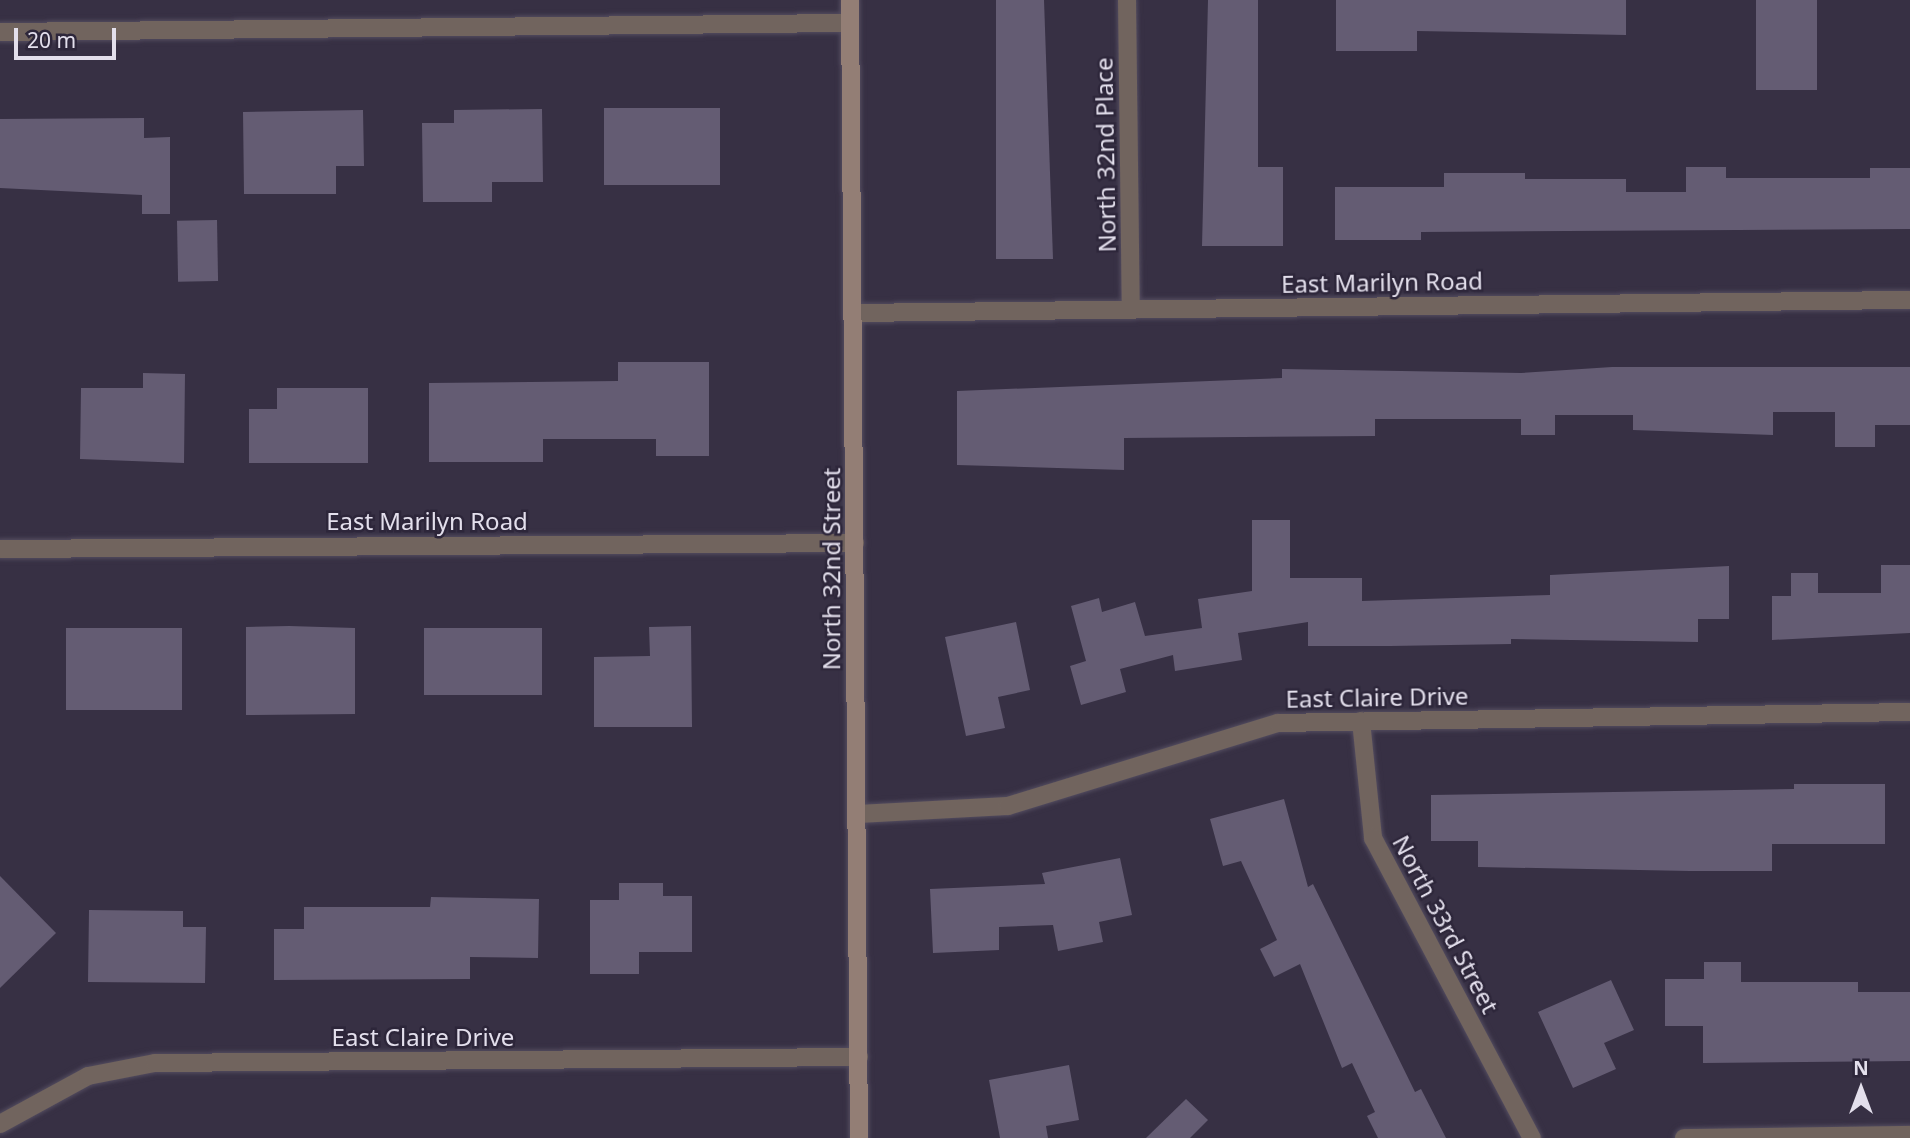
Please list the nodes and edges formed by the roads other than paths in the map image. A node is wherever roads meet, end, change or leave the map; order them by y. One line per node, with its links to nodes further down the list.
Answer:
1 (850, 0): 3 (main road, North 32nd Street)
2 (1127, 0): 6 (street, North 32nd Place)
3 (850, 23): 4 (street); 7 (main road, North 32nd Street)
4 (0, 32)
5 (1910, 300): 6 (street, East Marilyn Road)
6 (1131, 310): 7 (street, East Marilyn Road)
7 (854, 313): 8 (main road, North 32nd Street)
8 (855, 543): 9 (street, East Marilyn Road); 12 (main road, North 32nd Street)
9 (0, 549)
10 (1910, 712): 11 (street, East Claire Drive)
11 (1361, 720): 12 (street, East Claire Drive); 17 (street, North 33rd Street)
12 (858, 814): 13 (main road, North 32nd Street)
13 (859, 1057): 14 (street, East Claire Drive); 16 (main road, North 32nd Street)
14 (0, 1124)
15 (1910, 1135): 18 (street)
16 (859, 1138)
17 (1532, 1138)
18 (1684, 1138)

